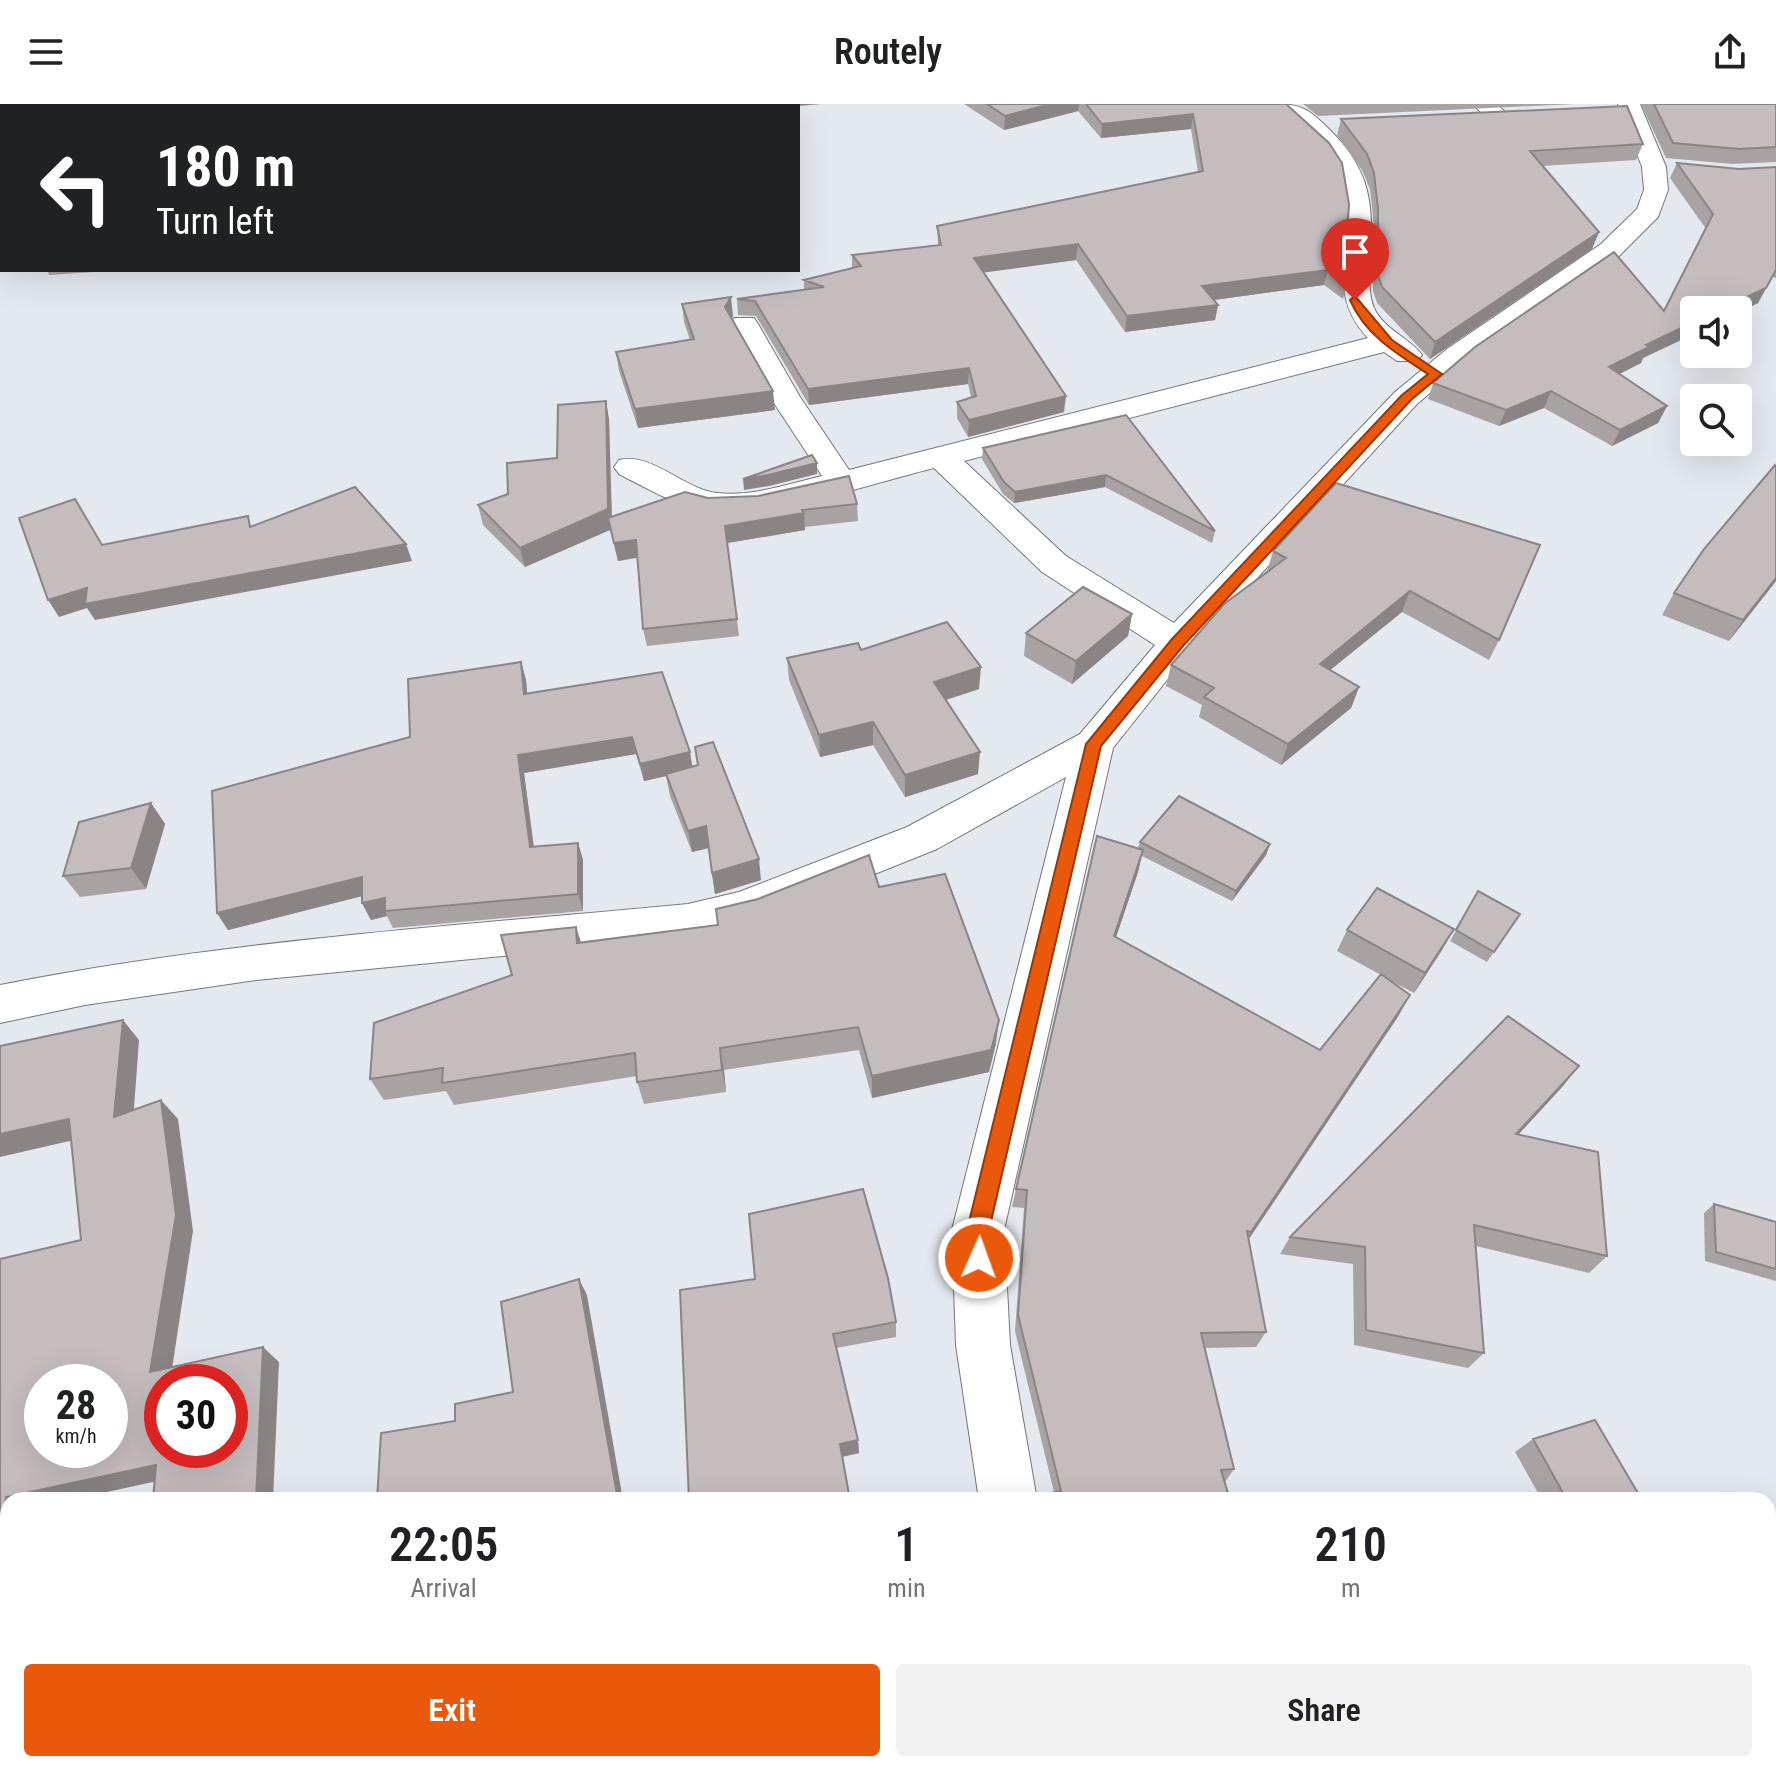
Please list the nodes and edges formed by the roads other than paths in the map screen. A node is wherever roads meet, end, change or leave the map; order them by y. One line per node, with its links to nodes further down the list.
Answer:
1 (1285, 104): 6 (street)
2 (1622, 109): 9 (street)
3 (1482, 112): 4 (street)
4 (1527, 114)
5 (1343, 124): 6 (street)
6 (1312, 126): 8 (street)
7 (744, 324): 12 (street)
8 (1388, 342): 9 (street); 10 (street)
9 (1436, 374): 13 (street)
10 (941, 457): 12 (street); 13 (street)
11 (630, 467): 12 (street)
12 (841, 481)
13 (1177, 642): 14 (street)
14 (1094, 744): 15 (street); 16 (street)
15 (0, 1004)
16 (1007, 1492)

